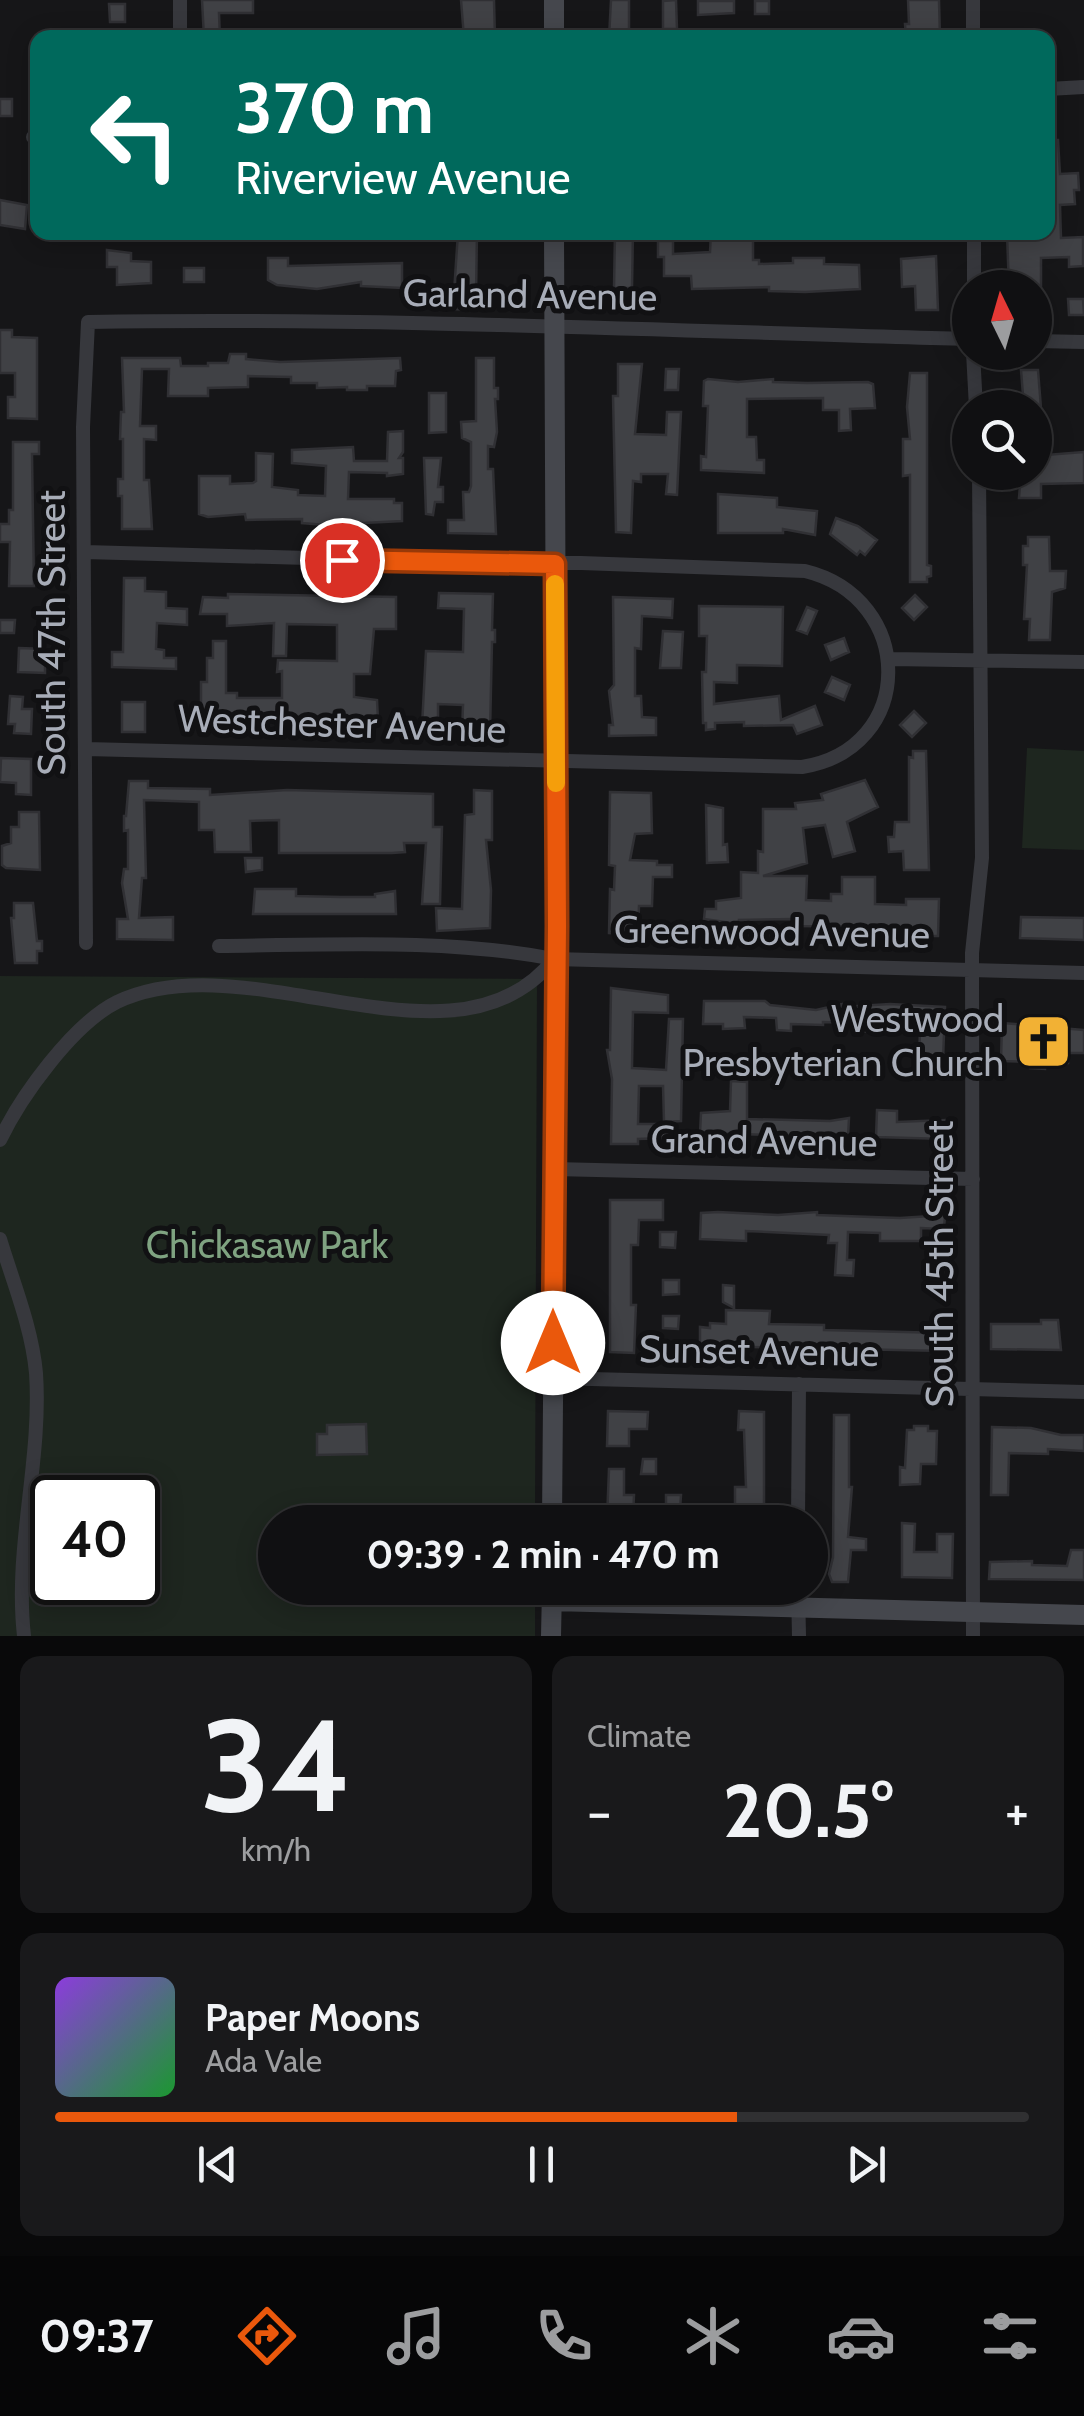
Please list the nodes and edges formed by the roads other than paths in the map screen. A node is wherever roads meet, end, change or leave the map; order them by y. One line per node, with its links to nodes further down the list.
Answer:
1 (180, 0): 4 (street)
2 (554, 0): 5 (street)
3 (973, 0): 6 (street)
4 (180, 30)
5 (554, 30)
6 (974, 30)
7 (1084, 87): 8 (street)
8 (1055, 89)
9 (554, 240): 13 (street)
10 (974, 240): 11 (street)
11 (974, 270)
12 (88, 322): 13 (street, Garland Avenue); 18 (street, South 47th Street)
13 (554, 328): 14 (street, Garland Avenue); 19 (street)
14 (952, 339)
15 (1052, 341): 16 (street)
16 (1084, 342)
17 (979, 490): 21 (street, South 45th Street)
18 (85, 552): 19 (street); 23 (street, South 47th Street)
19 (555, 564): 20 (street); 24 (street)
20 (890, 659): 21 (street); 24 (street, Westchester Avenue)
21 (982, 660): 22 (street); 28 (street, South 45th Street)
22 (1084, 662)
23 (86, 749): 24 (street, Westchester Avenue); 25 (street, South 47th Street)
24 (556, 762): 27 (street)
25 (86, 943)
26 (219, 946): 27 (street, Greenwood Avenue)
27 (554, 959): 28 (street, Greenwood Avenue); 30 (street); 31 (street)
28 (972, 970): 29 (street, Greenwood Avenue); 32 (street, South 45th Street)
29 (1084, 973)
30 (0, 1140)
31 (554, 1169): 32 (street, Grand Avenue); 34 (street)
32 (973, 1179): 36 (street, South 45th Street)
33 (0, 1239): 45 (street)
34 (553, 1378): 35 (street, Sunset Avenue); 38 (street)
35 (800, 1384): 36 (street, Sunset Avenue); 39 (street)
36 (973, 1389): 37 (street, Sunset Avenue); 43 (street, South 45th Street)
37 (1084, 1392)
38 (552, 1505)
39 (798, 1505)
40 (828, 1600): 43 (street)
41 (552, 1605): 46 (street)
42 (798, 1605): 47 (street)
43 (972, 1612): 44 (street); 48 (street, South 45th Street)
44 (1084, 1615)
45 (24, 1636)
46 (551, 1636)
47 (799, 1636)
48 (973, 1636)

